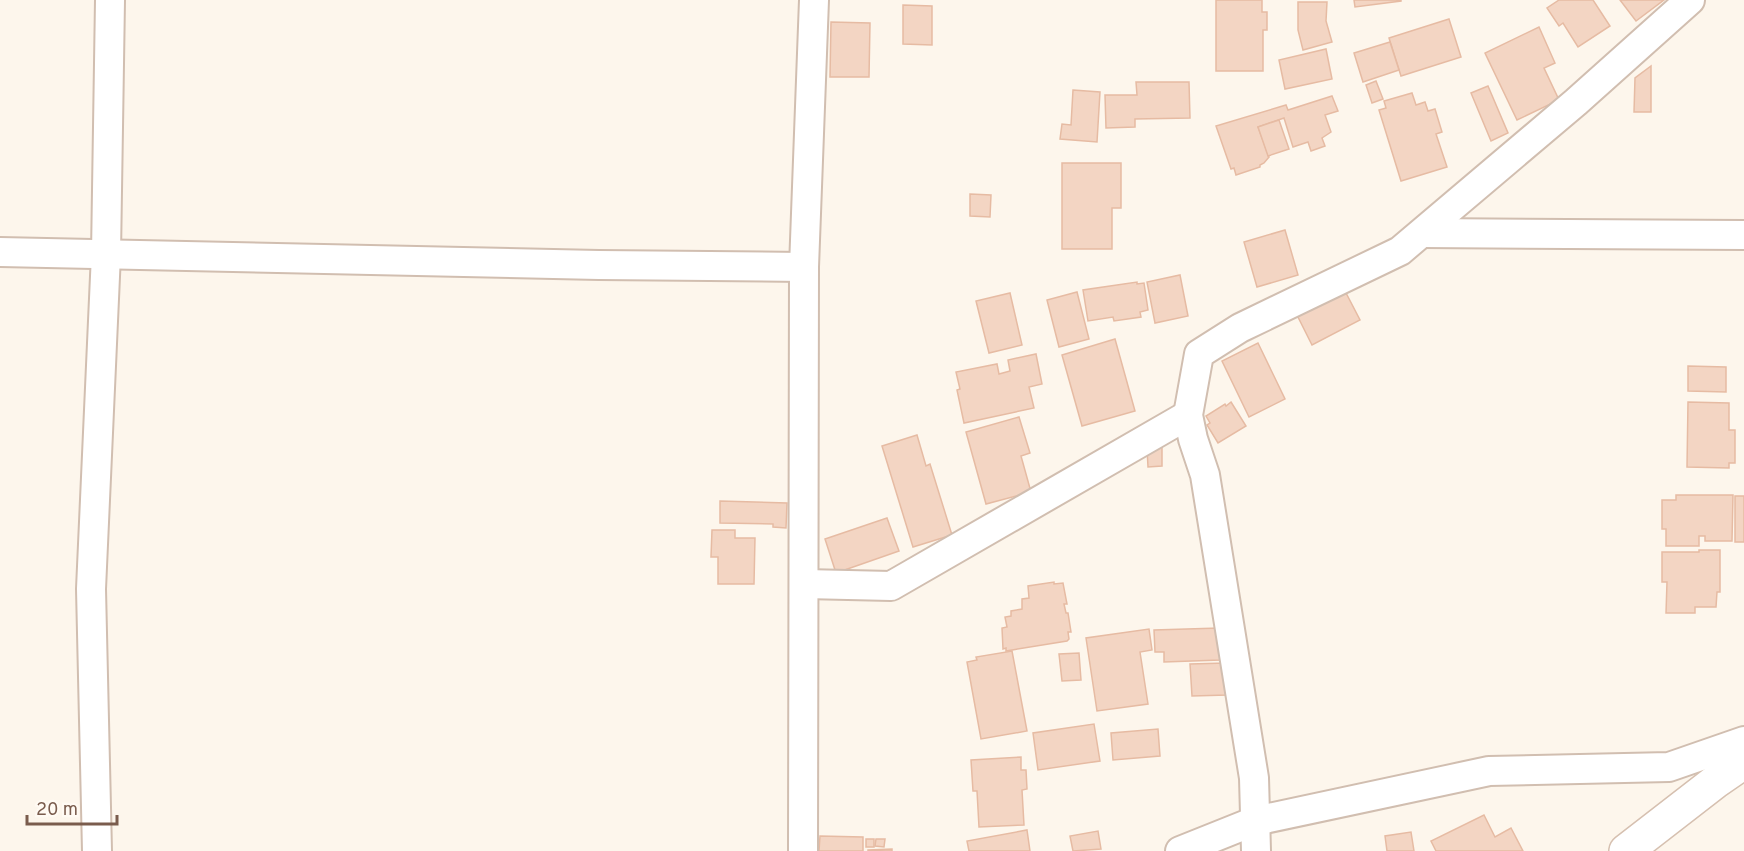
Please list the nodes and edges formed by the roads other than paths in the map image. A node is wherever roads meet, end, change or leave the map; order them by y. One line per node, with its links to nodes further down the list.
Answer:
1 (110, 0): 7 (street)
2 (814, 0): 8 (street)
3 (1690, 0): 4 (street)
4 (1423, 233): 5 (street); 9 (street)
5 (1744, 235)
6 (0, 252): 7 (street)
7 (106, 254): 8 (street); 14 (street)
8 (804, 267): 10 (street)
9 (1188, 415): 10 (street); 13 (street)
10 (805, 584): 15 (street)
11 (1744, 741): 13 (street)
12 (1744, 762): 18 (main road)
13 (1255, 820): 16 (street); 17 (street)
14 (97, 851)
15 (803, 851)
16 (1180, 851)
17 (1256, 851)
18 (1626, 851)

